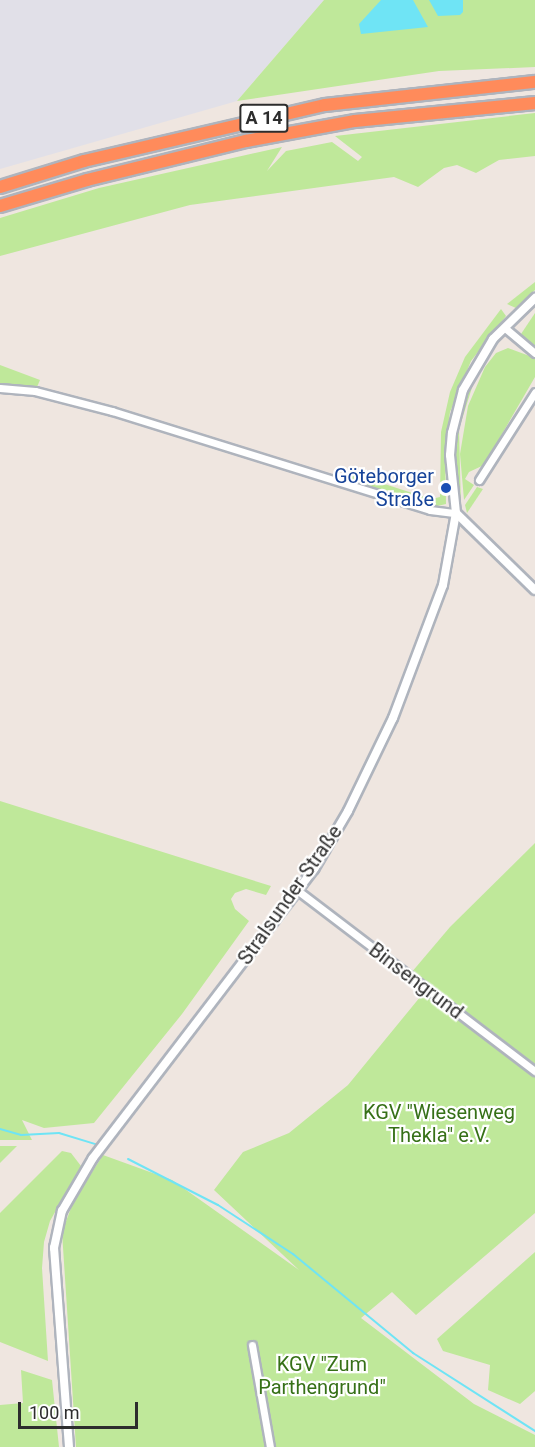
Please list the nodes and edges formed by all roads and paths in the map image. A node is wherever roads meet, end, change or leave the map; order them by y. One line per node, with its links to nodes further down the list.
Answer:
1 (535, 82): 3 (highway, A 14)
2 (535, 103): 4 (highway, A 14)
3 (0, 187)
4 (0, 206)
5 (535, 298): 6 (street, Stralsunder Straße)
6 (505, 328): 7 (street); 11 (street, Stralsunder Straße)
7 (535, 353)
8 (0, 388): 11 (street)
9 (535, 392): 10 (street)
10 (479, 480)
11 (456, 513): 12 (street); 13 (street, Stralsunder Straße)
12 (535, 590)
13 (297, 890): 14 (street, Binsengrund); 16 (street, Stralsunder Straße)
14 (535, 1071)
15 (252, 1345): 17 (street)
16 (69, 1447)
17 (270, 1447)

